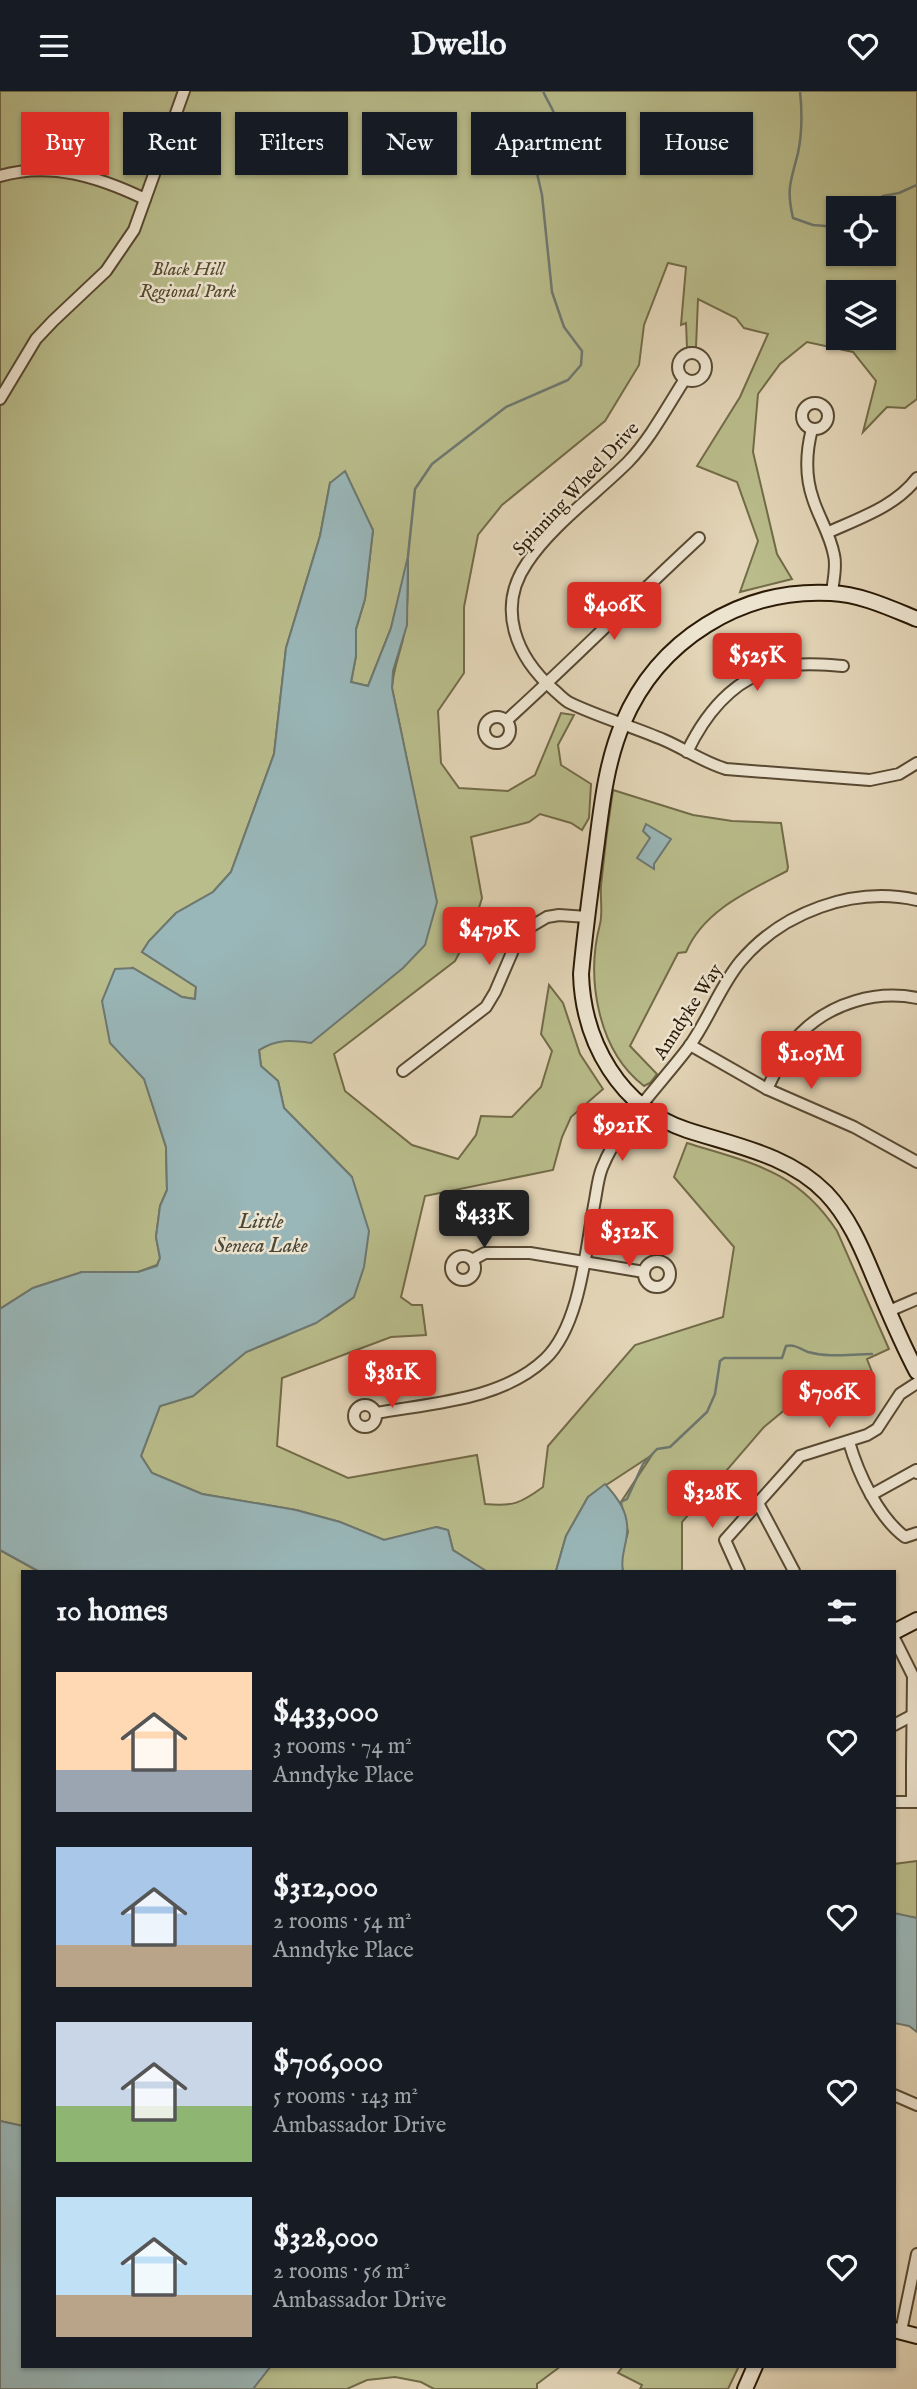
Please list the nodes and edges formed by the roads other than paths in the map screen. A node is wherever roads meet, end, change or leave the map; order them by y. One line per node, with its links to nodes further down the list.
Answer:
1 (184, 91): 3 (street)
2 (0, 176): 3 (street)
3 (145, 198): 5 (street)
4 (685, 379): 13 (street, Spinning Wheel Drive)
5 (0, 399)
6 (812, 429): 8 (street)
7 (917, 478): 8 (street)
8 (829, 532): 10 (street)
9 (699, 538): 13 (street)
10 (832, 593): 11 (street); 15 (street)
11 (917, 619)
12 (843, 666): 16 (street)
13 (547, 684): 14 (street); 15 (street, Spinning Wheel Drive)
14 (507, 720)
15 (623, 723): 16 (street, Spinning Wheel Drive); 19 (street)
16 (687, 753): 17 (street, Spinning Wheel Drive)
17 (917, 763)
18 (917, 899): 21 (street, Anndyke Way)
19 (587, 916): 22 (street); 24 (street)
20 (917, 998): 23 (street)
21 (690, 1045): 23 (street); 24 (street, Anndyke Way)
22 (403, 1071)
23 (767, 1089): 25 (street)
24 (642, 1105): 27 (street, Anndyke Way); 30 (street)
25 (917, 1162)
26 (472, 1260): 27 (street)
27 (583, 1262): 28 (street); 33 (street, Anndyke Way)
28 (644, 1272)
29 (917, 1299): 30 (street)
30 (889, 1311): 31 (street)
31 (917, 1372)
32 (917, 1383): 34 (street)
33 (376, 1413)
34 (849, 1441): 36 (street); 37 (street)
35 (917, 1473): 36 (street)
36 (871, 1495): 38 (street)
37 (758, 1503): 39 (street); 40 (street)
38 (917, 1533)
39 (739, 1570)
40 (793, 1570)
41 (917, 1620): 42 (street)
42 (896, 1631)
43 (896, 1642): 44 (street)
44 (913, 1715): 45 (street); 46 (street)
45 (896, 1724)
46 (915, 1766): 48 (street)
47 (896, 1802): 48 (street)
48 (914, 1802)
49 (896, 2096): 50 (street)
50 (917, 2105)
51 (917, 2254): 52 (street)
52 (898, 2331): 53 (street)
53 (917, 2336)
54 (754, 2368): 55 (street)
55 (745, 2389)

